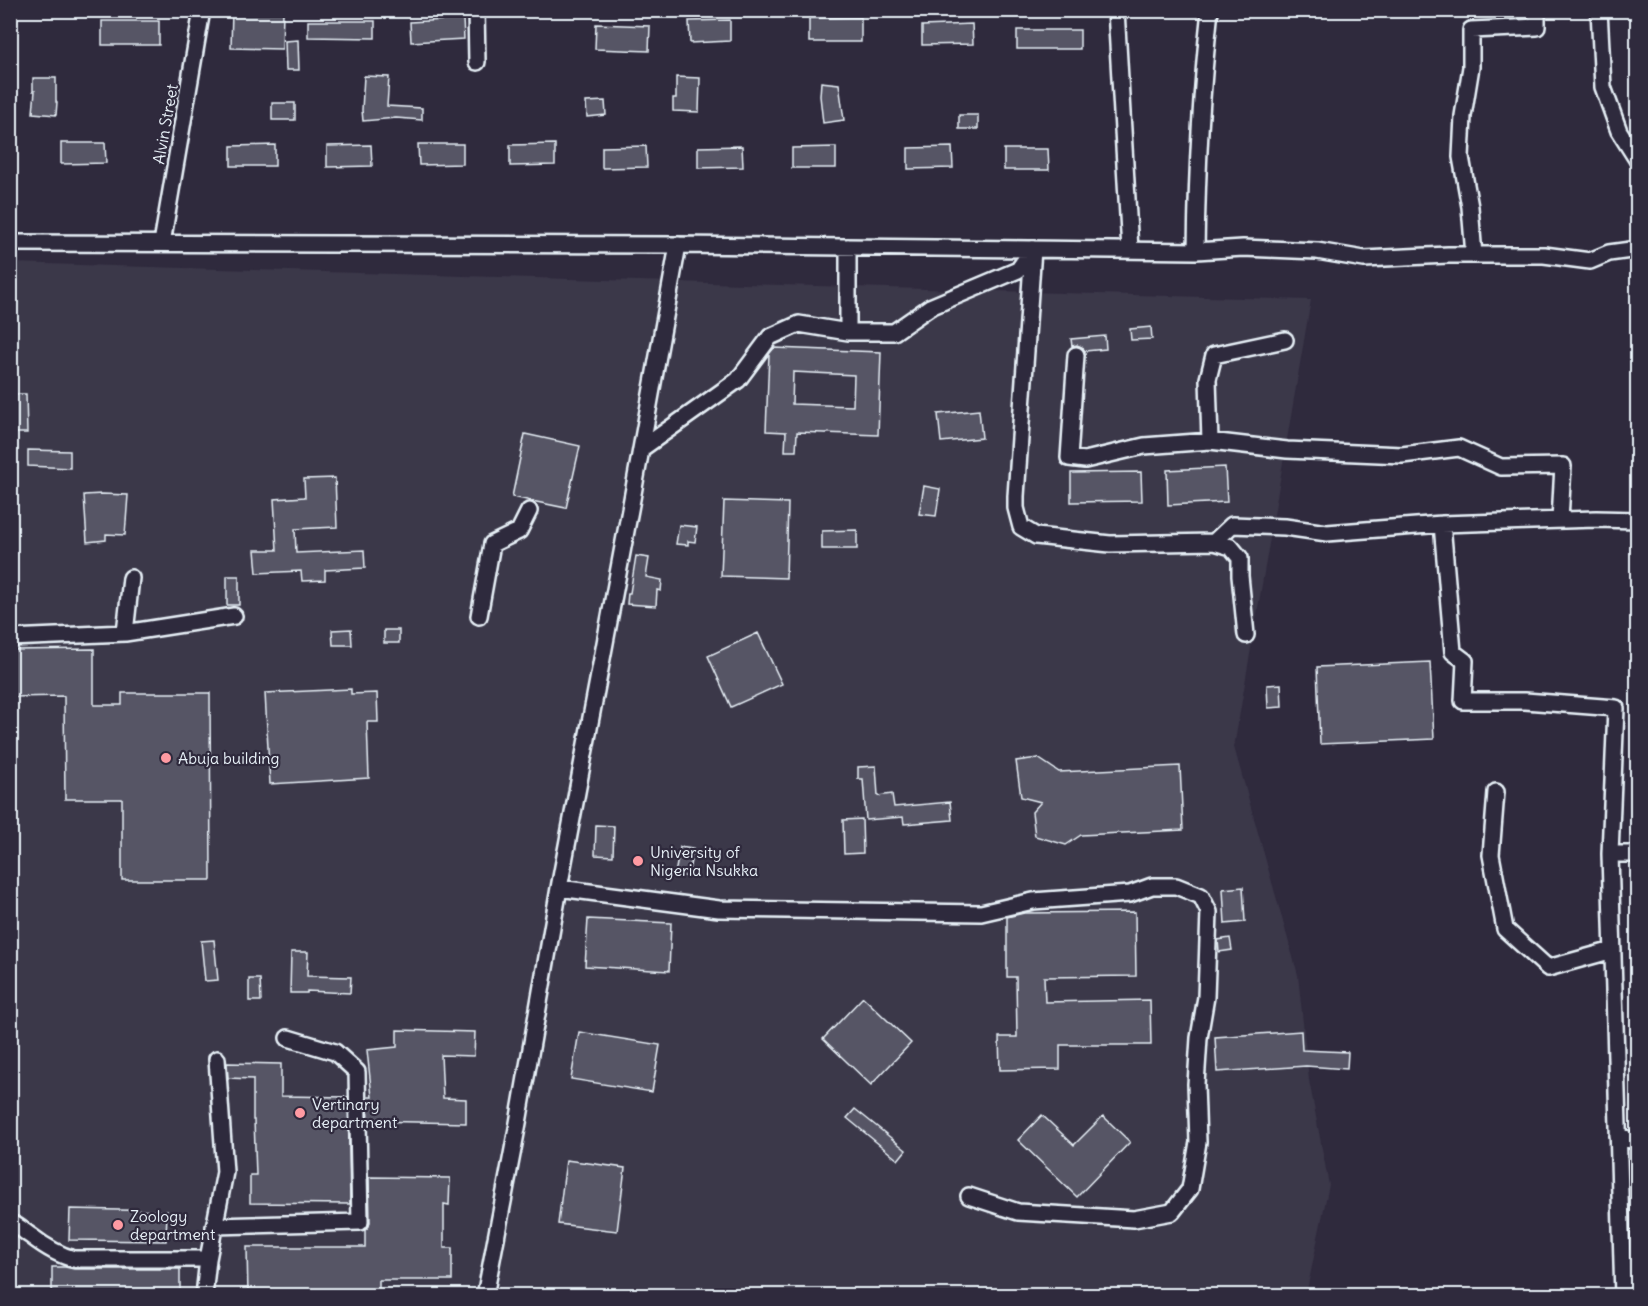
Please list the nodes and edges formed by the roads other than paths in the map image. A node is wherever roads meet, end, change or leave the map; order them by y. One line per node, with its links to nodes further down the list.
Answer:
1 (202, 10): 10 (street, Alvin Street)
2 (476, 10): 7 (street)
3 (1116, 10): 15 (street)
4 (1210, 10): 16 (street)
5 (1537, 10): 17 (street)
6 (1599, 10): 8 (street)
7 (477, 62)
8 (1638, 160)
9 (10, 243): 10 (street)
10 (162, 243): 11 (street)
11 (678, 245): 12 (street); 22 (street)
12 (848, 247): 13 (street); 18 (street)
13 (1033, 249): 15 (street); 18 (street); 27 (street)
14 (1638, 249): 17 (street)
15 (1130, 250): 16 (street)
16 (1196, 251): 17 (street)
17 (1474, 255)
18 (848, 332): 22 (street)
19 (1285, 340): 21 (street)
20 (1076, 355): 21 (street)
21 (1210, 441): 24 (street)
22 (641, 449): 37 (street)
23 (529, 511): 30 (street)
24 (1560, 520): 25 (street); 26 (street)
25 (1638, 520)
26 (1442, 524): 27 (street); 35 (street)
27 (1214, 542): 32 (street)
28 (132, 578): 31 (street)
29 (234, 616): 31 (street)
30 (479, 616)
31 (126, 633): 33 (street)
32 (1246, 635)
33 (10, 638)
34 (1496, 792): 38 (street)
35 (1610, 854): 36 (street); 38 (street)
36 (1638, 854)
37 (559, 888): 43 (street); 48 (street)
38 (1613, 950): 41 (street)
39 (288, 1038): 45 (street)
40 (218, 1059): 45 (street)
41 (1618, 1136): 42 (street); 49 (street)
42 (1638, 1142)
43 (969, 1196)
44 (10, 1223): 46 (street)
45 (214, 1226): 46 (street)
46 (208, 1259): 47 (street)
47 (204, 1296)
48 (485, 1296)
49 (1623, 1296)

